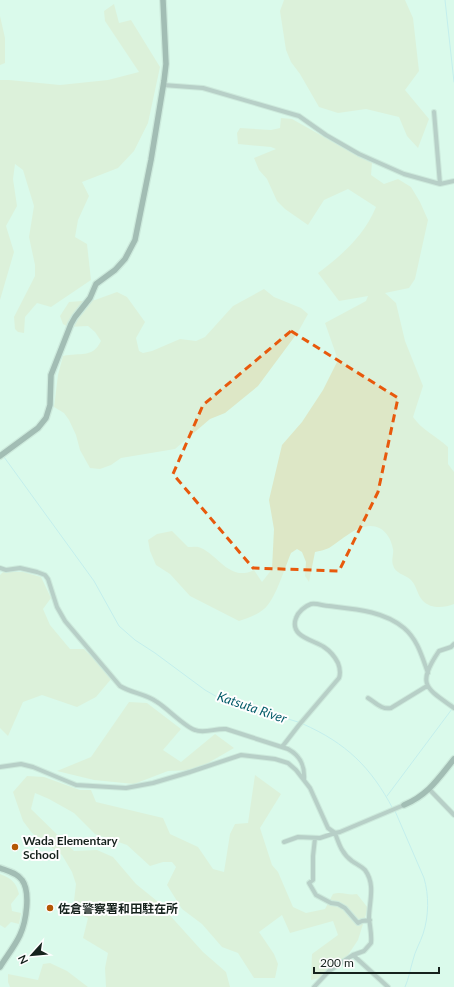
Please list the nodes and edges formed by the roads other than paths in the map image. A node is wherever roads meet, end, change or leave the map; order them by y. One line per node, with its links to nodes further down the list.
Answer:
1 (163, 0): 2 (street)
2 (163, 85): 5 (street); 6 (street)
3 (434, 112): 5 (street)
4 (454, 181): 5 (street)
5 (440, 184)
6 (0, 456)
7 (0, 568): 13 (street)
8 (454, 644): 9 (street)
9 (428, 673): 10 (street); 13 (street)
10 (427, 686): 11 (street); 12 (street)
11 (368, 698)
12 (454, 708)
13 (282, 747): 16 (street)
14 (454, 759): 17 (street)
15 (0, 767): 16 (street)
16 (304, 781): 20 (street)
17 (429, 789): 18 (street); 19 (street)
18 (404, 805): 20 (street)
19 (454, 815)
20 (335, 833): 21 (street); 24 (street)
21 (316, 838): 22 (street); 24 (street)
22 (284, 842)
23 (0, 868): 26 (street)
24 (370, 920): 25 (street)
25 (353, 955): 27 (street); 28 (street)
26 (0, 967)
27 (314, 987)
28 (388, 987)

